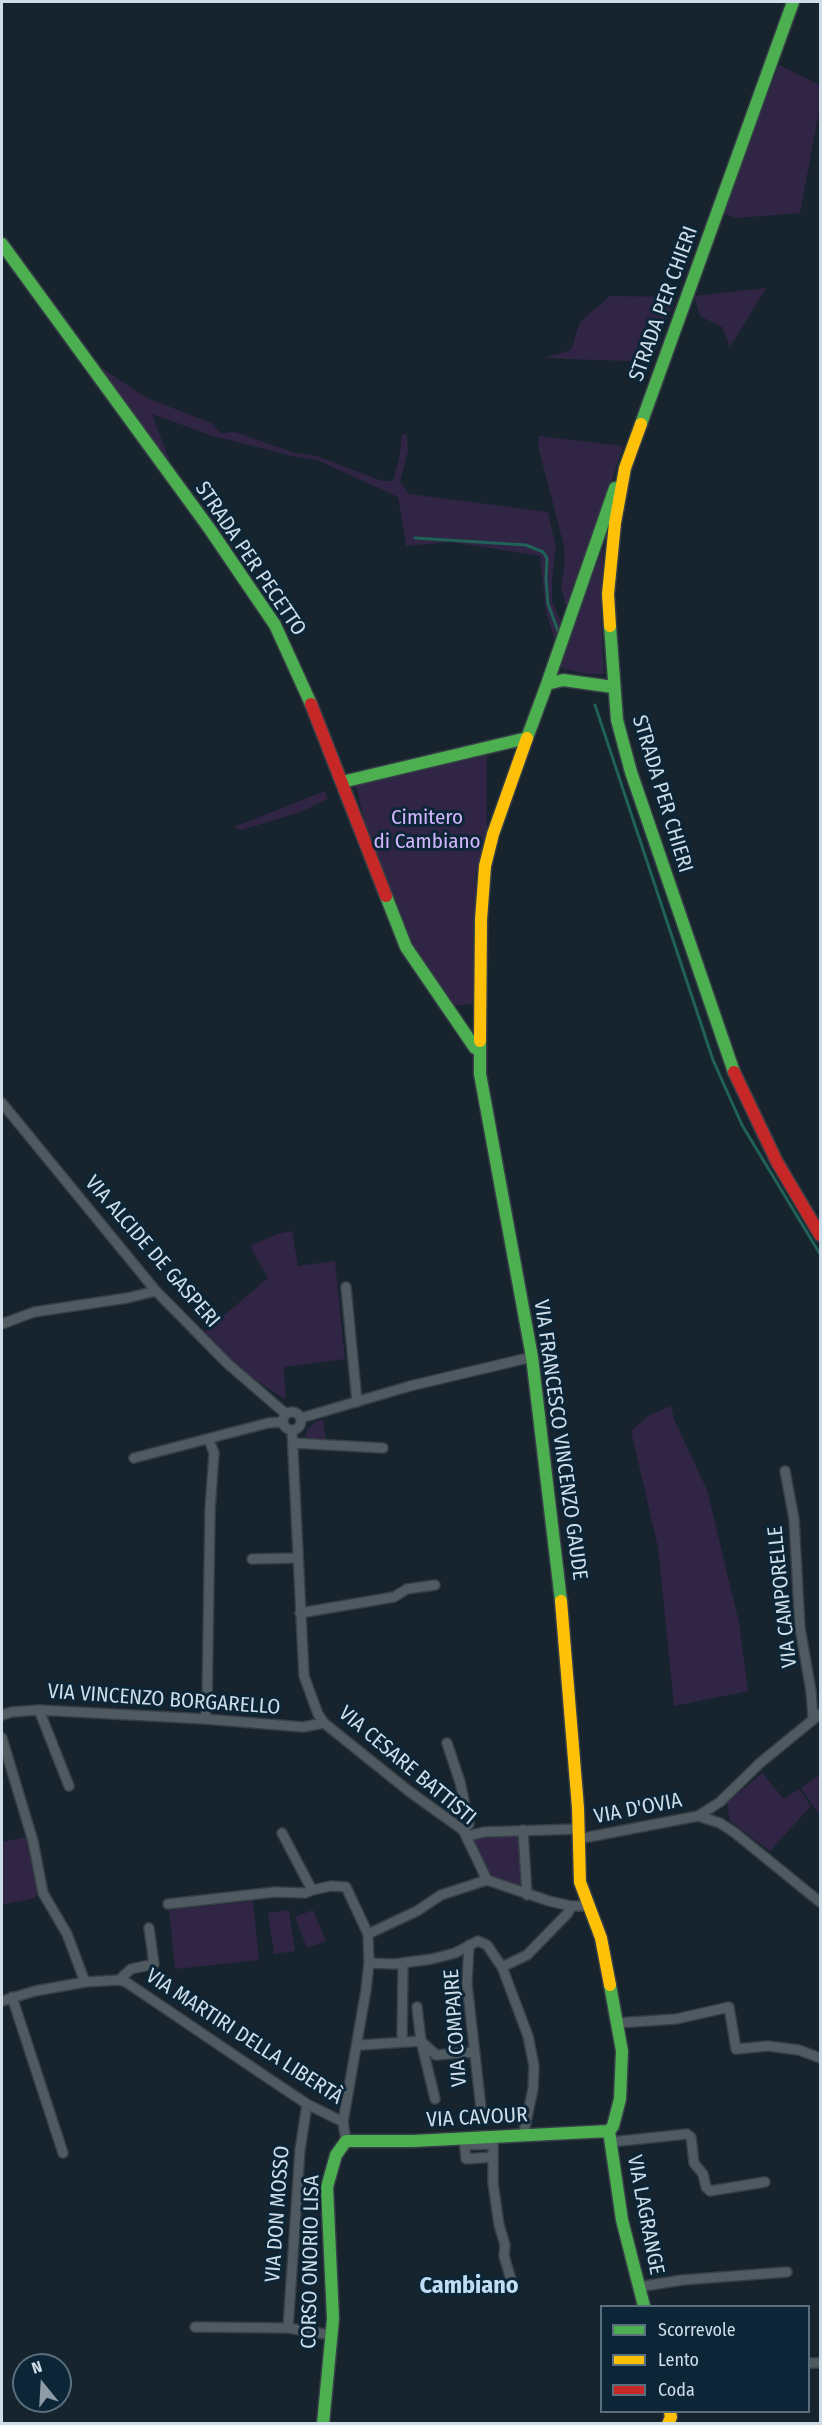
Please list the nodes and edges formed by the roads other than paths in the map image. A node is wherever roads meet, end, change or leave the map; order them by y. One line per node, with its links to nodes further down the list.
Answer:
1 (792, 2): 3 (street, STRADA PER CHIERI)
2 (2, 244): 7 (street, STRADA PER PECETTO)
3 (625, 468): 4 (street, VIA FRANCESCO VINCENZO GAUDE); 5 (street, STRADA PER CHIERI)
4 (547, 684): 5 (street); 6 (street, VIA FRANCESCO VINCENZO GAUDE)
5 (613, 687): 10 (street, STRADA PER CHIERI)
6 (527, 738): 7 (street); 8 (street, VIA FRANCESCO VINCENZO GAUDE)
7 (342, 782): 8 (street, STRADA PER PECETTO)
8 (480, 1050): 14 (street, VIA FRANCESCO VINCENZO GAUDE)
9 (2, 1103): 12 (street, VIA ALCIDE DE GASPERI)
10 (820, 1235)
11 (346, 1287): 15 (street)
12 (156, 1291): 13 (street); 16 (street, VIA ALCIDE DE GASPERI)
13 (2, 1324)
14 (532, 1357): 15 (street); 40 (street, VIA FRANCESCO VINCENZO GAUDE)
15 (357, 1402): 17 (street)
16 (284, 1418): 17 (street); 18 (street); 19 (street)
17 (301, 1418): 18 (street)
18 (292, 1431): 20 (street, VIA CESARE BATTISTI)
19 (209, 1440): 22 (street); 31 (street)
20 (293, 1443): 21 (street); 24 (street, VIA CESARE BATTISTI)
21 (383, 1448)
22 (134, 1458)
23 (785, 1471): 30 (street, VIA CAMPORELLE)
24 (298, 1558): 25 (street); 27 (street, VIA CESARE BATTISTI)
25 (252, 1559)
26 (435, 1585): 27 (street)
27 (300, 1613): 32 (street, VIA CESARE BATTISTI)
28 (39, 1710): 29 (street, VIA VINCENZO BORGARELLO); 31 (street, VIA VINCENZO BORGARELLO); 35 (street)
29 (2, 1715)
30 (817, 1716): 36 (street, VIA CAMPORELLE)
31 (205, 1719): 32 (street, VIA VINCENZO BORGARELLO)
32 (324, 1723): 39 (street, VIA CESARE BATTISTI)
33 (2, 1738): 55 (street)
34 (447, 1743): 39 (street)
35 (69, 1786)
36 (698, 1815): 40 (street, VIA D'OVIA); 44 (street, VIA D'OVIA)
37 (523, 1830): 39 (street, VIA D'OVIA); 40 (street, VIA D'OVIA); 43 (street)
38 (282, 1833): 42 (street)
39 (465, 1833): 41 (street, VIA CESARE BATTISTI)
40 (578, 1834): 47 (street, VIA FRANCESCO VINCENZO GAUDE)
41 (487, 1880): 43 (street); 49 (street)
42 (312, 1890): 45 (street); 49 (street)
43 (527, 1895): 46 (street)
44 (820, 1902)
45 (168, 1904)
46 (571, 1906): 47 (street); 53 (street)
47 (589, 1906): 59 (street, VIA FRANCESCO VINCENZO GAUDE)
48 (149, 1928): 54 (street)
49 (368, 1934): 51 (street)
50 (469, 1945): 52 (street); 53 (street); 63 (street, VIA COMPAJRE)
51 (369, 1963): 52 (street); 62 (street)
52 (403, 1963): 61 (street)
53 (502, 1967): 69 (street)
54 (119, 1980): 55 (street, VIA MARTIRI DELLA LIBERTÀ); 66 (street, VIA MARTIRI DELLA LIBERTÀ)
55 (85, 1982): 56 (street, VIA MARTIRI DELLA LIBERTÀ)
56 (12, 1997): 57 (street, VIA MARTIRI DELLA LIBERTÀ); 74 (street)
57 (2, 2001)
58 (417, 2007): 60 (street)
59 (617, 2023): 64 (street); 70 (street, VIA FRANCESCO VINCENZO GAUDE)
60 (420, 2041): 61 (street); 63 (street); 65 (street)
61 (402, 2042): 62 (street)
62 (358, 2043): 68 (street)
63 (474, 2052): 67 (street, VIA COMPAJRE)
64 (820, 2058)
65 (435, 2099)
66 (307, 2104): 68 (street, VIA MARTIRI DELLA LIBERTÀ); 82 (street, VIA DON MOSSO)
67 (481, 2108)
68 (343, 2122): 71 (street, VIA MARTIRI DELLA LIBERTÀ)
69 (523, 2136): 70 (street, VIA CAVOUR); 72 (street, VIA CAVOUR)
70 (610, 2136): 76 (street); 79 (street, VIA LAGRANGE)
71 (346, 2141): 73 (street, VIA CAVOUR); 83 (street, CORSO ONORIO LISA)
72 (494, 2141): 73 (street, VIA CAVOUR); 75 (street)
73 (465, 2142): 75 (street)
74 (63, 2153)
75 (494, 2157): 78 (street)
76 (765, 2182)
77 (787, 2272): 79 (street)
78 (513, 2286)
79 (638, 2287): 80 (street, VIA LAGRANGE)
80 (643, 2305)
81 (195, 2327): 82 (street)
82 (288, 2328): 83 (street)
83 (331, 2335): 84 (street, CORSO ONORIO LISA)
84 (322, 2424)

